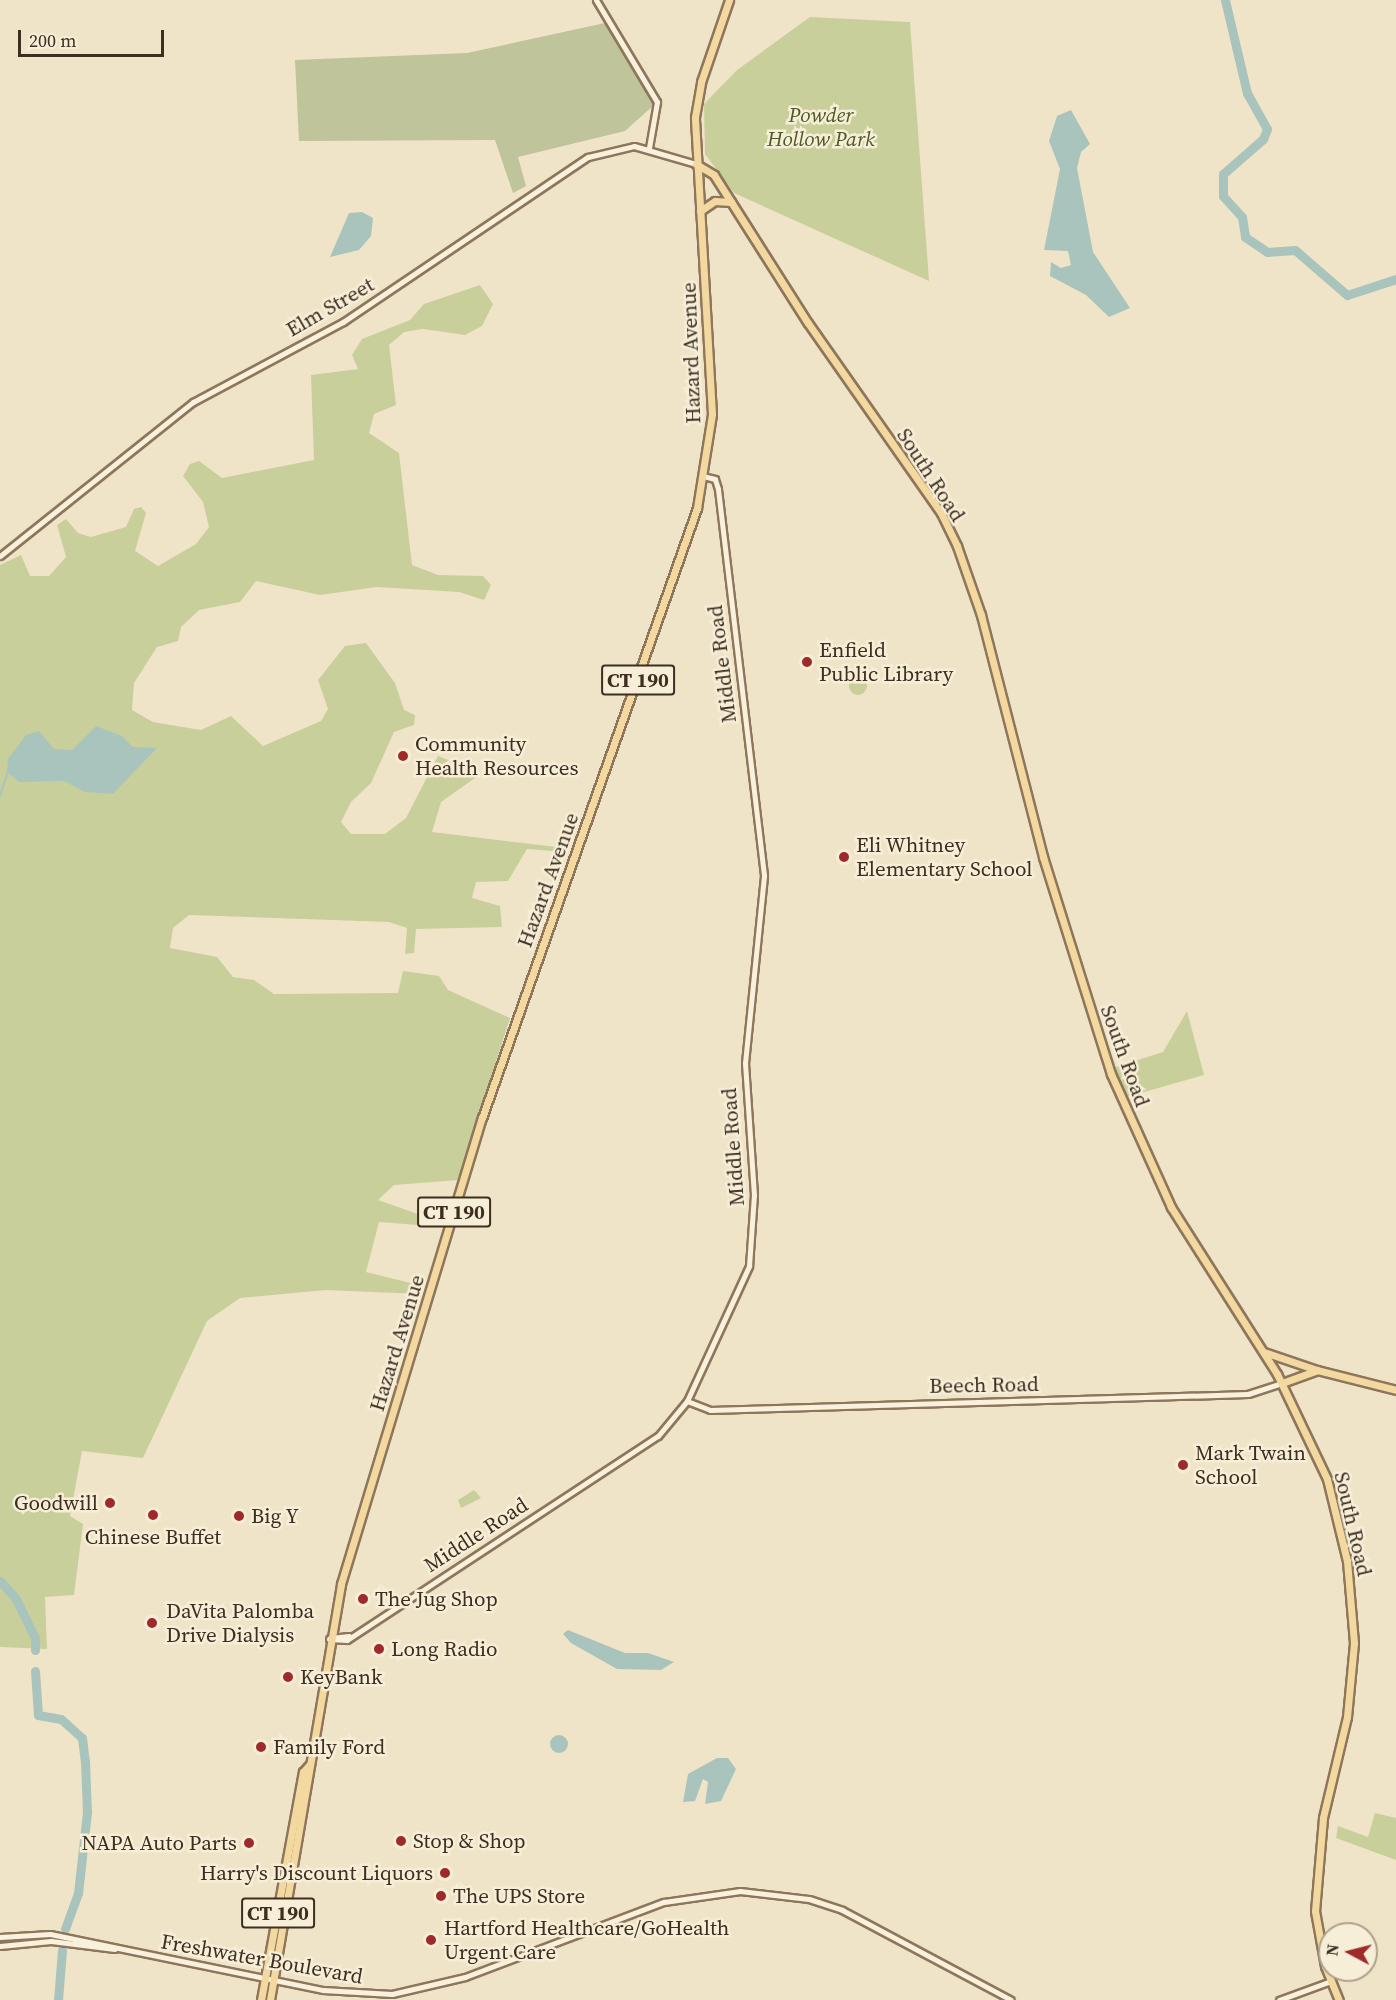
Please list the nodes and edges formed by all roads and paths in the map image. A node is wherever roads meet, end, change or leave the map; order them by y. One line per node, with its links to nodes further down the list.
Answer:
1 (596, 0): 3 (street)
2 (729, 0): 4 (main road, Hazard Avenue / CT 190)
3 (649, 148): 4 (street, Elm Street); 8 (street, Elm Street)
4 (696, 164): 5 (main road, South Road); 6 (main road, Hazard Avenue / CT 190)
5 (731, 202): 6 (main road); 9 (main road, South Road)
6 (700, 211): 7 (main road, Hazard Avenue / CT 190)
7 (704, 476): 13 (street, Middle Road); 14 (main road, Hazard Avenue / CT 190)
8 (0, 556)
9 (1264, 1352): 10 (main road); 11 (main road, South Road)
10 (1317, 1370): 11 (main road); 12 (main road)
11 (1282, 1383): 13 (street, Beech Road); 18 (main road, South Road)
12 (1396, 1390)
13 (687, 1401): 14 (street, Middle Road)
14 (329, 1639): 15 (main road, Hazard Avenue / CT 190)
15 (309, 1765): 16 (main road, Hazard Avenue / CT 190); 17 (main road, Hazard Avenue / CT 190)
16 (293, 1825): 17 (main road); 22 (main road, Hazard Avenue / CT 190)
17 (300, 1845): 23 (main road, Hazard Avenue / CT 190)
18 (1318, 1936)
19 (0, 1937): 21 (street, Freshwater Boulevard)
20 (0, 1946): 21 (street, Freshwater Boulevard)
21 (115, 1949): 22 (street, Freshwater Boulevard)
22 (265, 1979): 23 (street, Freshwater Boulevard); 26 (main road, Hazard Avenue / CT 190)
23 (274, 1980): 27 (main road, Hazard Avenue / CT 190); 28 (street, Freshwater Boulevard)
24 (1328, 1982): 29 (street)
25 (1331, 1982): 30 (main road, South Road)
26 (261, 2000)
27 (270, 2000)
28 (1011, 2000)
29 (1279, 2000)
30 (1340, 2000)

